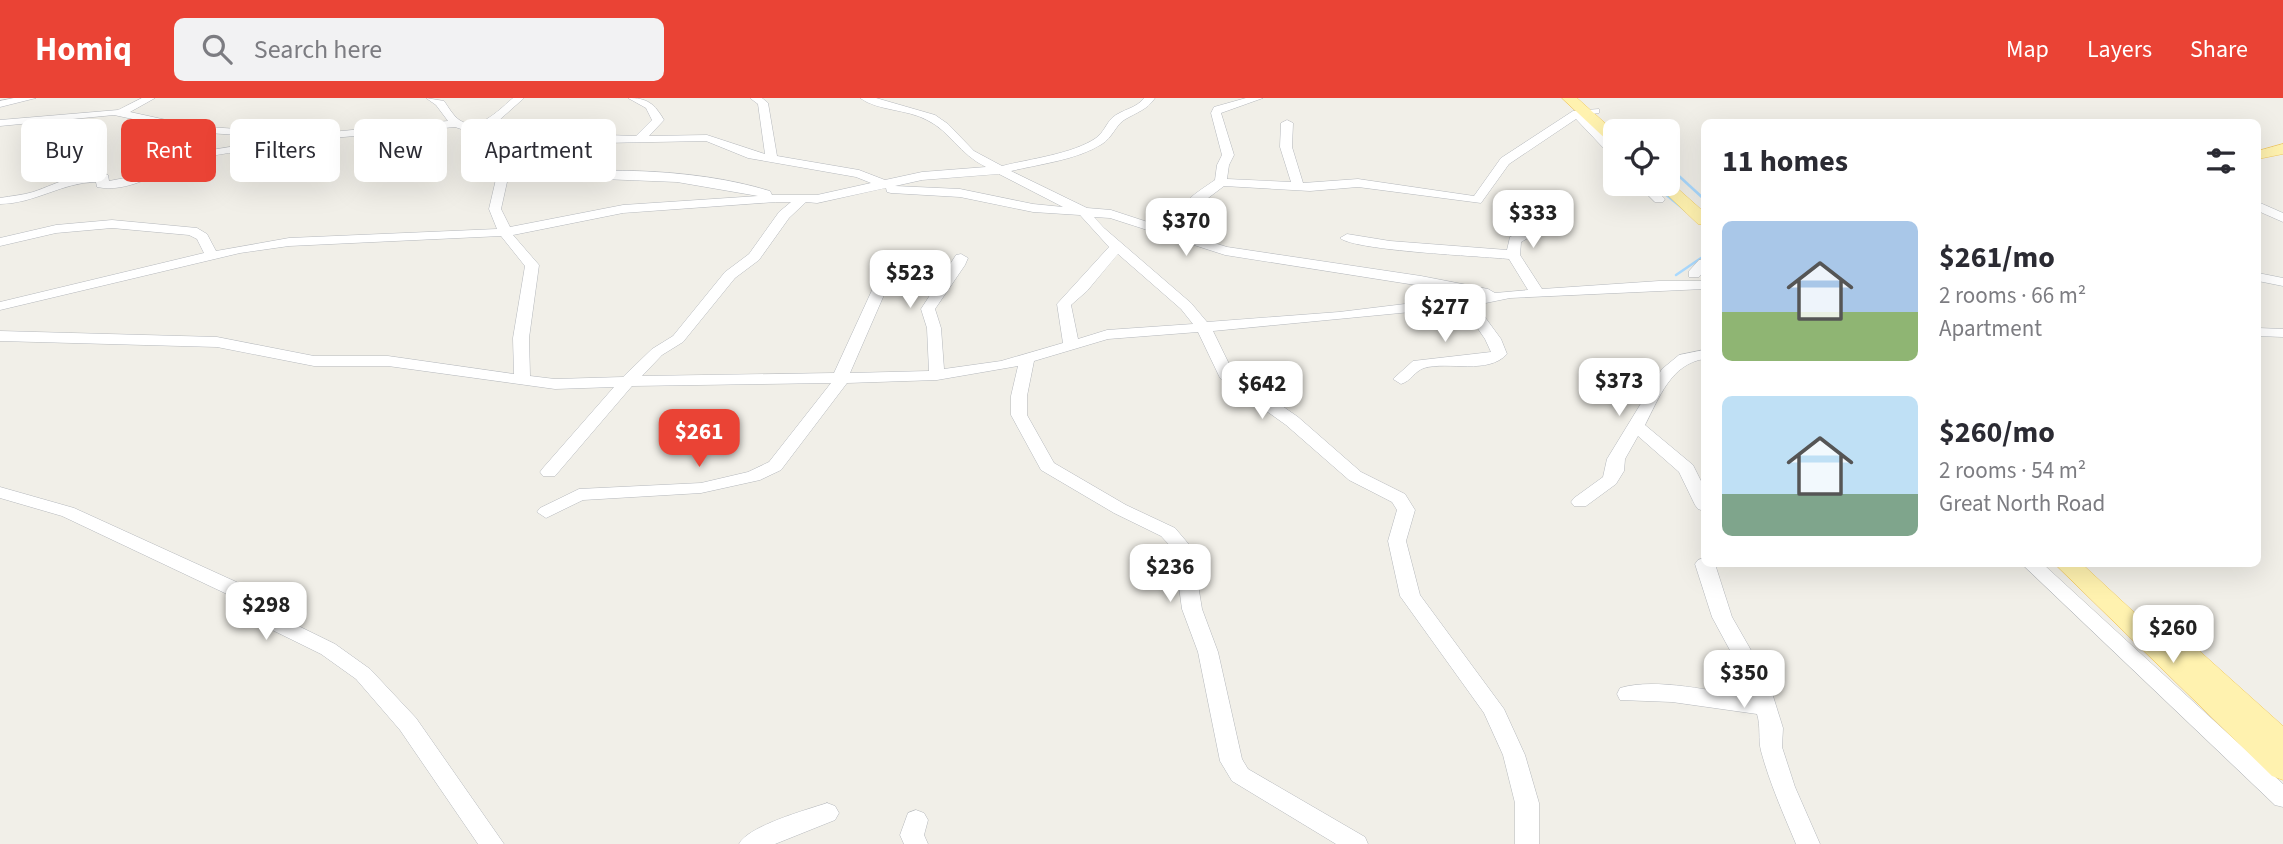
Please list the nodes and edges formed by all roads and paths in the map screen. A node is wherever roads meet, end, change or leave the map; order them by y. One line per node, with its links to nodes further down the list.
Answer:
1 (31, 98): 12 (street)
2 (150, 98): 14 (street)
3 (431, 98): 19 (street)
4 (519, 98): 15 (street)
5 (633, 98): 25 (street)
6 (755, 98): 30 (street)
7 (865, 98): 11 (street)
8 (1150, 98): 31 (street)
9 (1258, 98): 34 (street)
10 (1569, 98): 13 (main road)
11 (889, 102): 31 (street)
12 (0, 104)
13 (1584, 109): 16 (main road); 21 (main road); 24 (street); 37 (street)
14 (122, 112): 17 (street); 22 (street)
15 (494, 119)
16 (1603, 121)
17 (0, 123)
18 (1287, 123): 37 (street)
19 (456, 124): 20 (street); 23 (street)
20 (461, 125)
21 (1603, 129)
22 (230, 132)
23 (340, 134)
24 (1603, 137)
25 (640, 138): 26 (street); 30 (street)
26 (616, 139)
27 (2283, 149): 29 (main road)
28 (230, 151): 42 (street)
29 (2261, 154)
30 (772, 159): 35 (street)
31 (999, 170): 35 (street); 45 (street)
32 (616, 174): 40 (street)
33 (501, 182): 49 (street)
34 (1221, 182): 37 (street); 50 (street)
35 (883, 184): 38 (street)
36 (1680, 185): 43 (main road)
37 (1298, 186)
38 (866, 188): 41 (street); 45 (street)
39 (1667, 196): 46 (main road)
40 (776, 198): 41 (street); 49 (street)
41 (801, 200): 76 (street)
42 (2, 201)
43 (1701, 204)
44 (2261, 207): 47 (street)
45 (1084, 212): 50 (street); 53 (street)
46 (1701, 218)
47 (2283, 218)
48 (1535, 223): 55 (street)
49 (508, 232): 54 (street); 75 (street)
50 (1178, 237): 61 (street)
51 (1347, 238): 55 (street)
52 (0, 242): 54 (street)
53 (1116, 246): 65 (street); 69 (street)
54 (211, 254): 64 (street)
55 (1513, 254): 62 (street)
56 (961, 258): 72 (street)
57 (888, 261): 73 (street)
58 (1701, 275): 62 (street)
59 (2261, 278): 60 (street)
60 (2283, 282)
61 (1510, 294): 62 (street); 63 (street)
62 (1538, 294)
63 (1467, 302): 65 (street); 74 (street)
64 (0, 306)
65 (1204, 328): 69 (street); 96 (street)
66 (2261, 332): 67 (street)
67 (2283, 333)
68 (0, 336): 75 (street)
69 (1070, 344): 71 (street)
70 (1701, 356): 77 (street)
71 (1027, 359): 72 (street); 95 (street)
72 (937, 375): 73 (street)
73 (841, 378): 76 (street); 82 (street)
74 (1401, 379)
75 (522, 380): 76 (street)
76 (626, 383): 78 (street)
77 (1636, 426): 80 (street); 81 (street)
78 (549, 472)
79 (0, 492): 93 (street)
80 (1701, 499)
81 (1580, 502)
82 (546, 512)
83 (1707, 567): 88 (street)
84 (2035, 567): 91 (street)
85 (2070, 567): 90 (main road)
86 (2091, 567): 89 (main road)
87 (1628, 694): 88 (street)
88 (1766, 707): 97 (street)
89 (2283, 743)
90 (2283, 768)
91 (2283, 798)
92 (827, 813): 94 (street)
93 (492, 844)
94 (751, 844)
95 (1356, 844)
96 (1527, 844)
97 (1808, 844)

